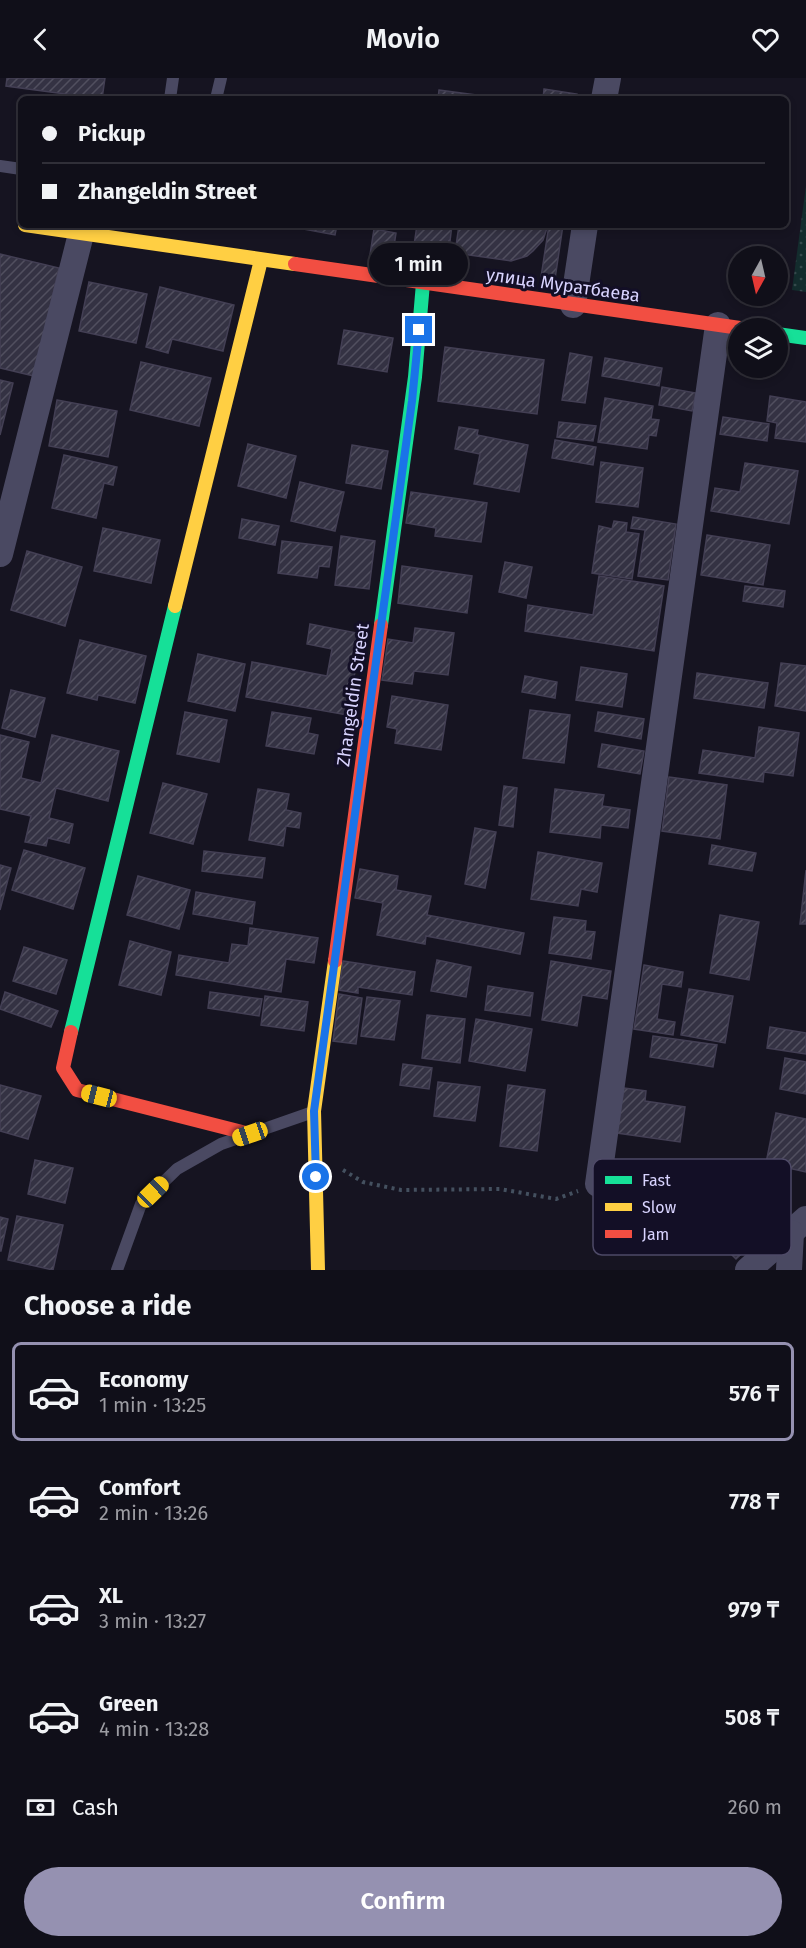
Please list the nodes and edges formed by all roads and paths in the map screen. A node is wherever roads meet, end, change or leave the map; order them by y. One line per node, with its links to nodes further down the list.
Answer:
1 (173, 78): 4 (lane)
2 (220, 78): 5 (lane)
3 (608, 78): 6 (street)
4 (170, 96)
5 (217, 96)
6 (605, 96)
7 (0, 166): 8 (lane)
8 (18, 169)
9 (44, 228): 11 (street, улица Муратбаева)
10 (585, 228): 14 (street)
11 (81, 234): 12 (street, улица Муратбаева); 19 (street)
12 (261, 260): 13 (street, улица Муратбаева); 21 (street)
13 (423, 283): 14 (street, улица Муратбаева); 20 (street, Zhangeldin Street)
14 (573, 305): 15 (street, улица Муратбаева)
15 (728, 327)
16 (728, 334): 23 (street)
17 (788, 336): 18 (street)
18 (806, 338)
19 (0, 554)
20 (314, 1111): 21 (lane); 22 (street, Zhangeldin Street)
21 (250, 1134): 27 (lane)
22 (315, 1153): 24 (path); 28 (street, Zhangeldin Street)
23 (602, 1159)
24 (593, 1186)
25 (798, 1226): 30 (street)
26 (765, 1255): 29 (street)
27 (117, 1270)
28 (318, 1270)
29 (748, 1270)
30 (789, 1270)

